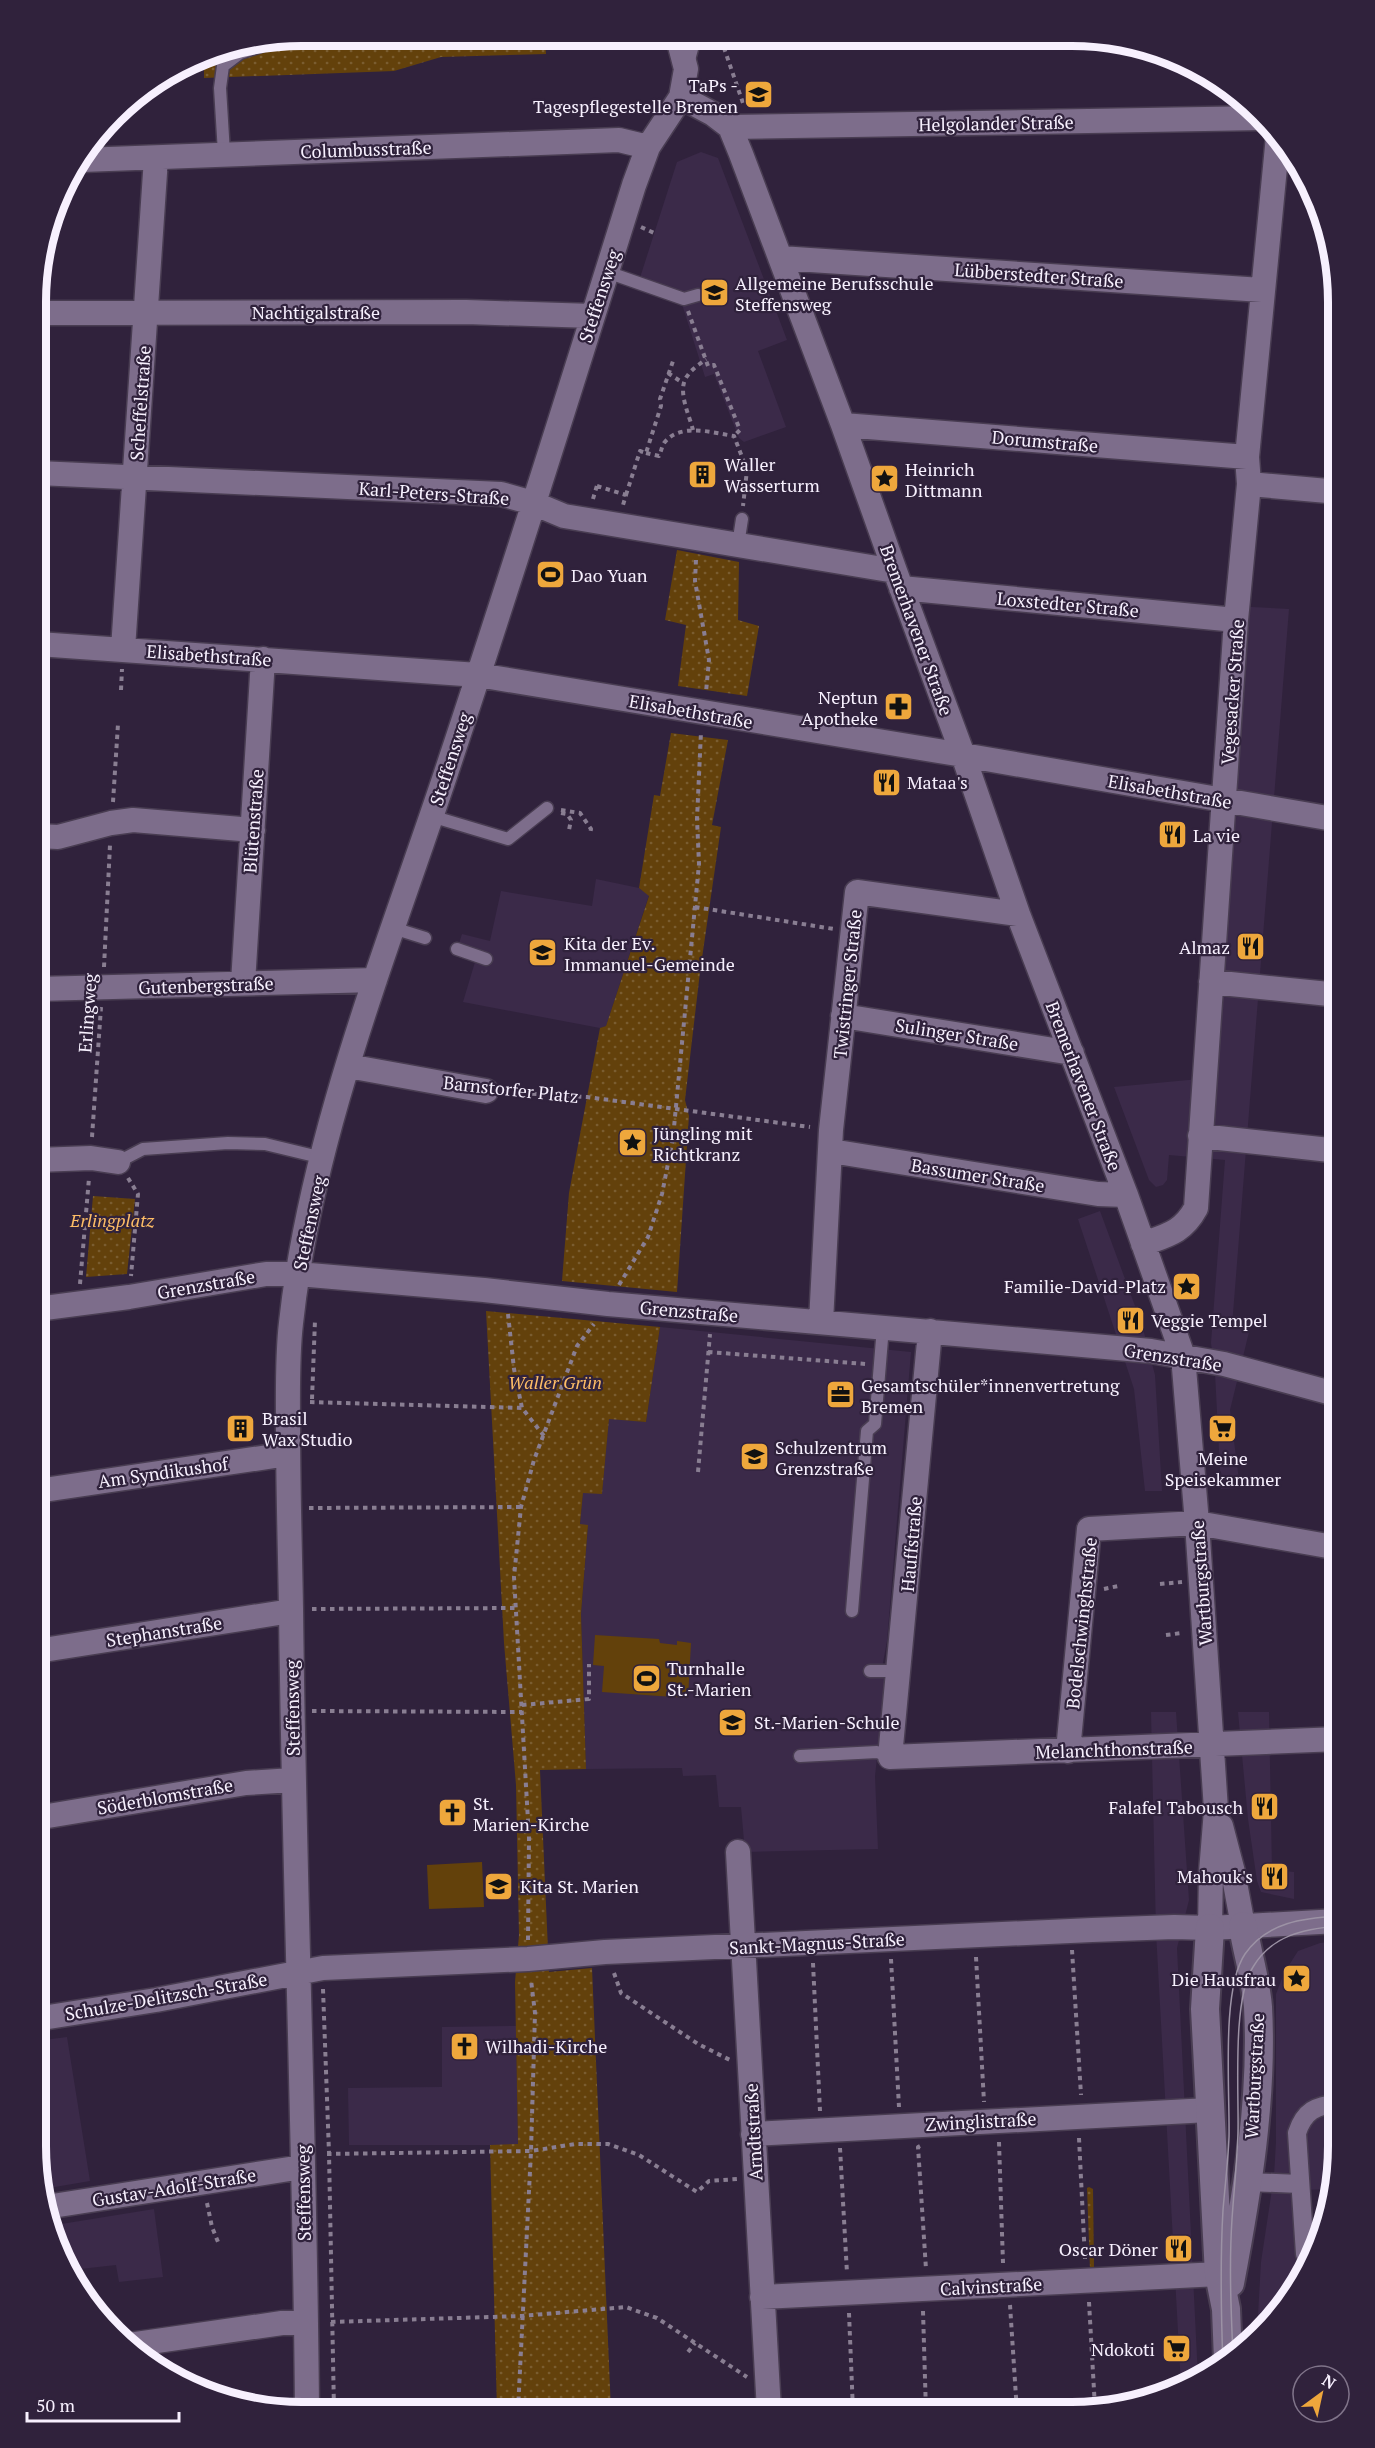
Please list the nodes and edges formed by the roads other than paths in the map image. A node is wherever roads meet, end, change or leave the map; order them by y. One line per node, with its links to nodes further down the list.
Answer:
1 (680, 46): 4 (street)
2 (693, 46): 4 (lane)
3 (236, 55): 10 (lane)
4 (686, 69): 5 (street)
5 (681, 97): 7 (street); 8 (street, Steffensweg)
6 (1249, 118): 7 (street, Helgolander Straße)
7 (741, 127): 13 (street, Bremerhavener Straße)
8 (648, 147): 10 (street, Columbusstraße); 14 (street, Steffensweg)
9 (1277, 148): 15 (street, Vegesacker Straße)
10 (224, 153): 11 (street, Columbusstraße)
11 (156, 158): 12 (street, Columbusstraße); 17 (street, Scheffelstraße)
12 (90, 160)
13 (780, 258): 15 (street, Lübberstedter Straße); 20 (street, Bremerhavener Straße)
14 (607, 272): 16 (lane); 19 (street, Steffensweg)
15 (1262, 290): 21 (street, Vegesacker Straße)
16 (698, 295)
17 (146, 312): 18 (street, Nachtigalstraße); 19 (street, Nachtigalstraße); 23 (street, Scheffelstraße)
18 (46, 313)
19 (593, 316): 26 (street, Steffensweg)
20 (843, 425): 21 (street, Dorumstraße); 29 (street, Bremerhavener Straße)
21 (1247, 457): 24 (street, Vegesacker Straße)
22 (46, 473): 23 (street, Karl-Peters-Straße)
23 (135, 478): 26 (street, Karl-Peters-Straße); 32 (street, Scheffelstraße)
24 (1249, 484): 25 (street); 30 (street, Vegesacker Straße)
25 (1328, 491)
26 (533, 503): 28 (street, Karl-Peters-Straße); 34 (street, Steffensweg)
27 (741, 519): 28 (lane)
28 (738, 545): 29 (street, Karl-Peters-Straße)
29 (898, 580): 30 (street, Loxstedter Straße); 35 (street, Bremerhavener Straße)
30 (1236, 620): 36 (street, Vegesacker Straße)
31 (46, 644): 32 (street, Elisabethstraße)
32 (123, 649): 33 (street, Elisabethstraße)
33 (263, 659): 34 (street, Elisabethstraße); 40 (street, Blütenstraße)
34 (478, 675): 35 (street, Elisabethstraße); 38 (street, Steffensweg)
35 (963, 755): 36 (street, Elisabethstraße); 42 (street, Bremerhavener Straße)
36 (1225, 801): 39 (street, Elisabethstraße); 48 (street, Vegesacker Straße)
37 (552, 810): 38 (lane)
38 (431, 816): 43 (street, Steffensweg)
39 (1328, 818)
40 (253, 830): 41 (street); 49 (street, Blütenstraße)
41 (46, 836)
42 (1018, 914): 52 (street, Twistringer Straße); 53 (street, Bremerhavener Straße)
43 (393, 928): 44 (lane); 47 (street, Steffensweg)
44 (425, 938)
45 (457, 949): 46 (lane)
46 (486, 959)
47 (375, 980): 49 (street, Gutenbergstraße); 54 (street, Steffensweg)
48 (1211, 982): 51 (street); 56 (street, Vegesacker Straße)
49 (243, 983): 50 (street, Gutenbergstraße)
50 (46, 989)
51 (1328, 994)
52 (843, 1016): 53 (street, Sulinger Straße); 57 (street, Twistringer Straße)
53 (1072, 1053): 62 (street, Bremerhavener Straße)
54 (348, 1066): 55 (street, Barnstorfer Platz); 59 (street, Steffensweg)
55 (486, 1091)
56 (1200, 1136): 58 (street); 63 (street, Vegesacker Straße)
57 (831, 1141): 62 (street, Bassumer Straße); 66 (street, Twistringer Straße)
58 (1328, 1150)
59 (323, 1158): 61 (lane); 64 (street, Steffensweg)
60 (46, 1160): 61 (street)
61 (118, 1162)
62 (1126, 1195): 63 (street, Bremerhavener Straße)
63 (1143, 1244): 69 (street)
64 (298, 1274): 65 (street, Grenzstraße); 66 (street, Grenzstraße); 71 (street, Steffensweg)
65 (46, 1308)
66 (821, 1322): 67 (street, Grenzstraße)
67 (883, 1327): 68 (street, Grenzstraße); 76 (lane)
68 (930, 1331): 69 (street, Grenzstraße); 79 (street, Hauffstraße)
69 (1183, 1356): 70 (street, Grenzstraße); 73 (street, Wartburgstraße)
70 (1328, 1392)
71 (288, 1454): 72 (street, Am Syndikushof); 75 (street, Steffensweg)
72 (46, 1490)
73 (1197, 1523): 74 (street); 81 (street, Wartburgstraße); 82 (street, Bodelschwinghstraße)
74 (1328, 1546)
75 (291, 1611): 77 (street, Stephanstraße); 85 (street, Steffensweg)
76 (852, 1611)
77 (46, 1651)
78 (870, 1671): 79 (lane)
79 (899, 1671): 84 (street, Hauffstraße)
80 (1328, 1740): 81 (street, Melanchthonstraße)
81 (1211, 1745): 82 (street, Melanchthonstraße); 86 (street, Wartburgstraße)
82 (1068, 1750): 84 (street, Melanchthonstraße)
83 (800, 1756): 84 (lane)
84 (890, 1757)
85 (293, 1780): 87 (street, Söderblomstraße); 93 (street, Steffensweg)
86 (1216, 1810): 90 (street, Wartburgstraße); 91 (street, Wartburgstraße)
87 (46, 1816)
88 (738, 1852): 92 (street, Arndtstraße)
89 (1328, 1922): 90 (street, Sankt-Magnus-Straße)
90 (1243, 1926): 91 (street, Sankt-Magnus-Straße); 99 (street, Wartburgstraße)
91 (1210, 1928): 92 (street, Sankt-Magnus-Straße); 96 (street, Wartburgstraße)
92 (742, 1946): 93 (street, Sankt-Magnus-Straße); 97 (street, Arndtstraße)
93 (297, 1973): 94 (street, Schulze-Delitzsch-Straße); 98 (street, Steffensweg)
94 (46, 2017)
95 (1328, 2104): 100 (street)
96 (1209, 2110): 97 (street, Zwinglistraße); 103 (street, Wartburgstraße)
97 (753, 2134): 104 (street, Arndtstraße)
98 (302, 2167): 101 (street, Gustav-Adolf-Straße); 106 (street, Steffensweg)
99 (1247, 2182): 100 (street); 105 (street, Wartburgstraße)
100 (1300, 2184): 102 (street)
101 (54, 2206)
102 (1305, 2252)
103 (1219, 2274): 104 (street, Calvinstraße); 105 (street, Wartburgstraße)
104 (762, 2298): 109 (street, Arndtstraße)
105 (1226, 2309): 108 (street, Wartburgstraße)
106 (306, 2322): 107 (street); 110 (street, Steffensweg)
107 (141, 2344)
108 (1228, 2349)
109 (768, 2401)
110 (306, 2402)

